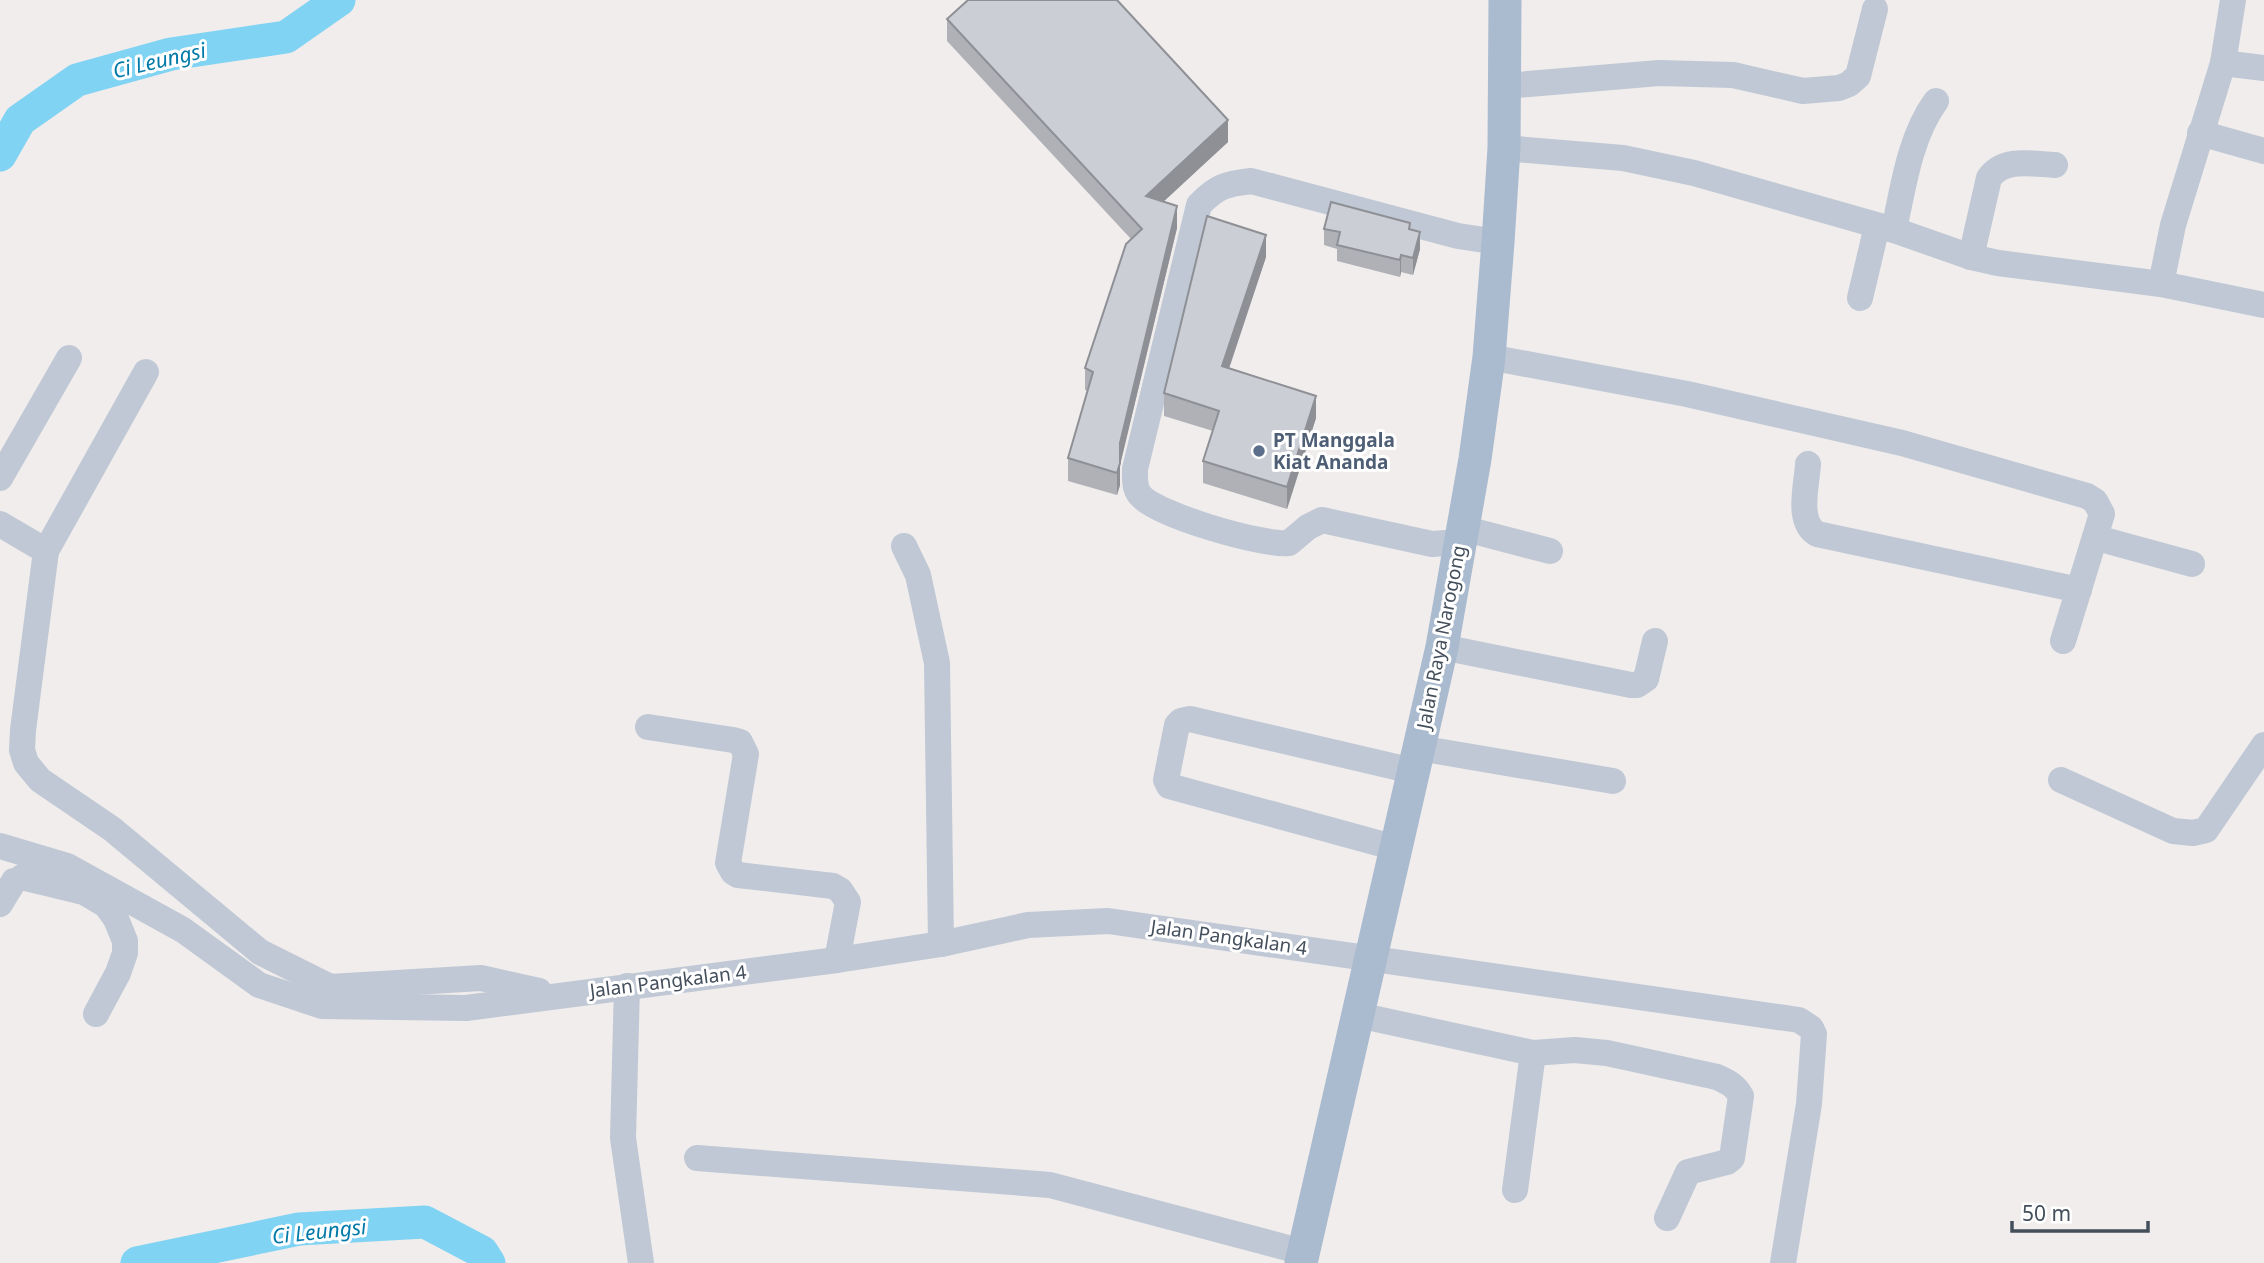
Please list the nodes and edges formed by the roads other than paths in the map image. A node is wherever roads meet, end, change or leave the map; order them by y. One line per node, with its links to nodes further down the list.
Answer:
1 (1505, 0): 6 (main road, Jalan Raya Narogong)
2 (2233, 0): 4 (street)
3 (1875, 9): 6 (street)
4 (2223, 63): 5 (street); 8 (street)
5 (2264, 68)
6 (1505, 86): 9 (main road, Jalan Raya Narogong)
7 (1936, 101): 12 (street)
8 (2200, 133): 10 (street); 15 (street)
9 (1504, 148): 12 (street); 13 (main road, Jalan Raya Narogong)
10 (2264, 151)
11 (2055, 165): 14 (street)
12 (1885, 228): 14 (street); 16 (street)
13 (1498, 242): 18 (main road, Jalan Raya Narogong); 24 (street)
14 (1970, 257): 15 (street)
15 (2161, 284): 17 (street)
16 (1860, 298)
17 (2264, 305)
18 (1489, 356): 24 (main road, Jalan Raya Narogong); 25 (street)
19 (69, 358): 22 (street)
20 (146, 372): 27 (street)
21 (1808, 464): 30 (street)
22 (0, 478)
23 (0, 524): 27 (street)
24 (1461, 535): 28 (street); 33 (main road, Jalan Raya Narogong)
25 (2097, 538): 29 (street); 30 (street)
26 (904, 546): 44 (street)
27 (46, 551): 48 (street)
28 (1549, 551)
29 (2192, 564)
30 (2079, 590): 32 (street)
31 (1655, 641): 33 (street)
32 (2063, 641)
33 (1442, 647): 36 (main road, Jalan Raya Narogong)
34 (648, 727): 46 (street)
35 (2264, 745): 37 (street)
36 (1416, 760): 38 (street); 40 (main road, Jalan Raya Narogong); 40 (street)
37 (2061, 780)
38 (1613, 781)
39 (0, 846): 41 (street, Jalan Pangkalan 4)
40 (1396, 848): 45 (main road, Jalan Raya Narogong)
41 (47, 860): 42 (street); 48 (street, Jalan Pangkalan 4)
42 (12, 881): 43 (street); 49 (street)
43 (0, 904)
44 (941, 944): 45 (street, Jalan Pangkalan 4); 46 (street, Jalan Pangkalan 4)
45 (1370, 958): 50 (main road, Jalan Raya Narogong); 57 (street, Jalan Pangkalan 4)
46 (837, 960): 47 (street, Jalan Pangkalan 4)
47 (627, 986): 48 (street, Jalan Pangkalan 4); 56 (street)
48 (558, 995)
49 (96, 1014)
50 (1357, 1015): 51 (street); 55 (main road, Jalan Raya Narogong)
51 (1533, 1053): 53 (street); 54 (street)
52 (697, 1158): 55 (street)
53 (1515, 1190)
54 (1667, 1218)
55 (1302, 1258)
56 (641, 1263)
57 (1783, 1263)

